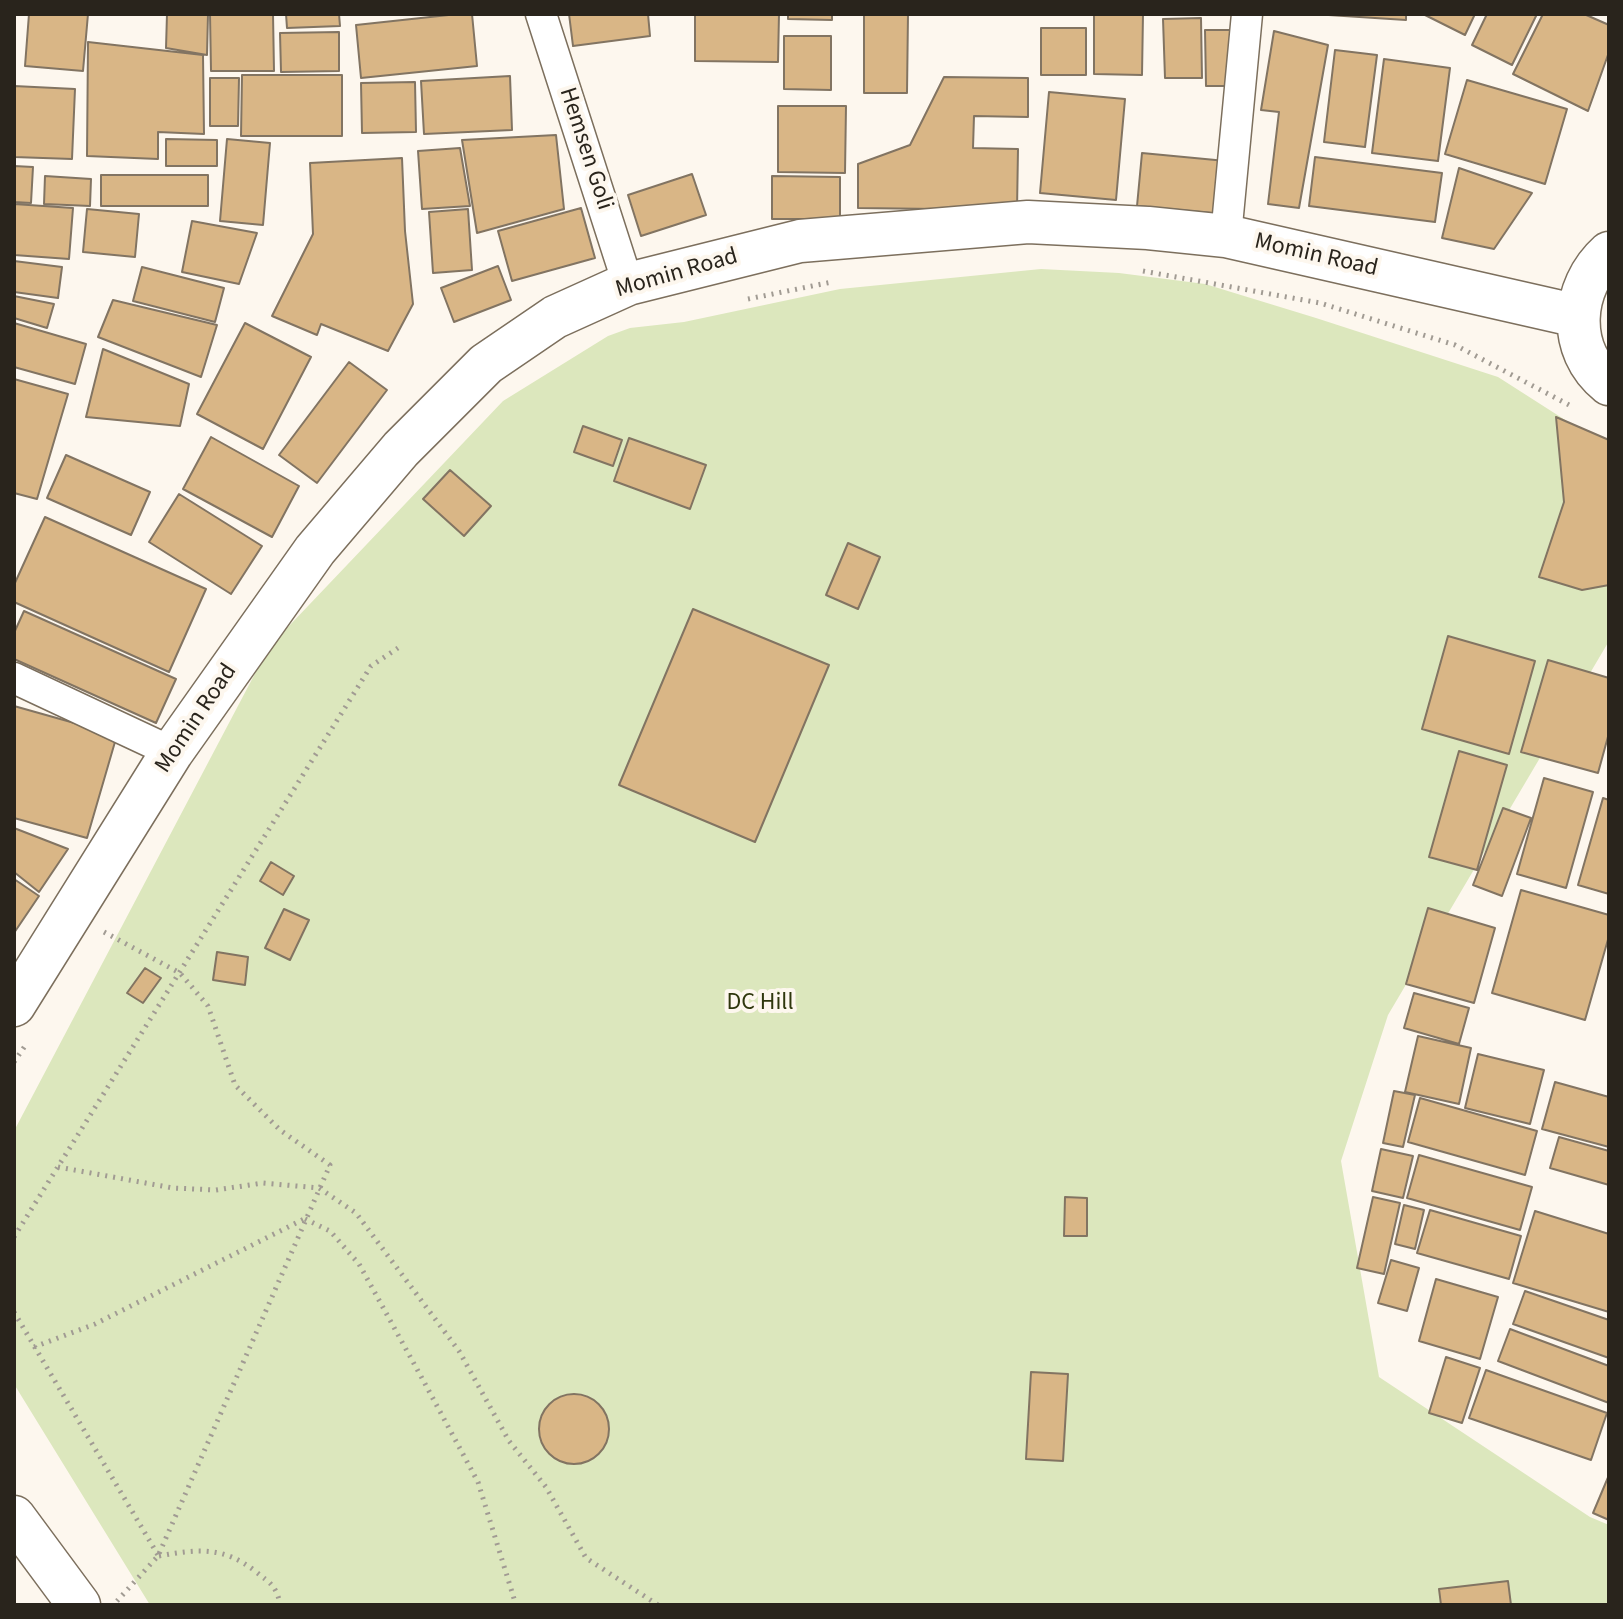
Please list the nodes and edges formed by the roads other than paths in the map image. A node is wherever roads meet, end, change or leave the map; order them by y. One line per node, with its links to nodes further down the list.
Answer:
1 (541, 14): 5 (street, Hemsen Goli)
2 (1247, 14): 3 (street)
3 (1226, 236): 5 (main road, Momin Road); 6 (main road, Momin Road)
4 (1609, 253): 6 (main road)
5 (628, 284): 9 (main road, Momin Road)
6 (1578, 316): 7 (main road)
7 (1594, 397)
8 (14, 678): 9 (street)
9 (172, 752): 10 (main road, Momin Road)
10 (23, 1021)
11 (14, 1517): 12 (main road)
12 (79, 1605)

